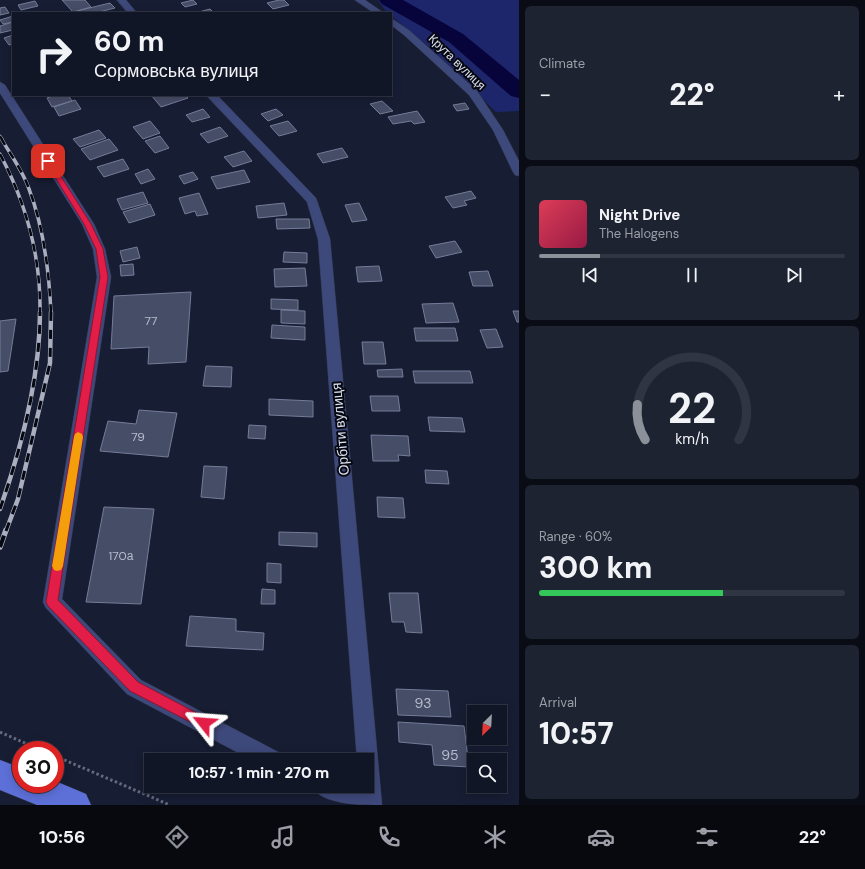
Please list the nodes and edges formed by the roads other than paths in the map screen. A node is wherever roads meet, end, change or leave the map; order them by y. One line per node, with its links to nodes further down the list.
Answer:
1 (121, 0): 3 (street)
2 (359, 0): 4 (street)
3 (132, 12)
4 (378, 12)
5 (392, 22): 8 (street, Крута вулиця)
6 (0, 85): 9 (street)
7 (212, 96): 16 (street, Орбіти вулиця)
8 (519, 172)
9 (260, 753)
10 (0, 775): 11 (main road)
11 (12, 780)
12 (45, 793): 14 (main road)
13 (335, 793): 15 (street)
14 (75, 805)
15 (358, 805)
16 (372, 805)

